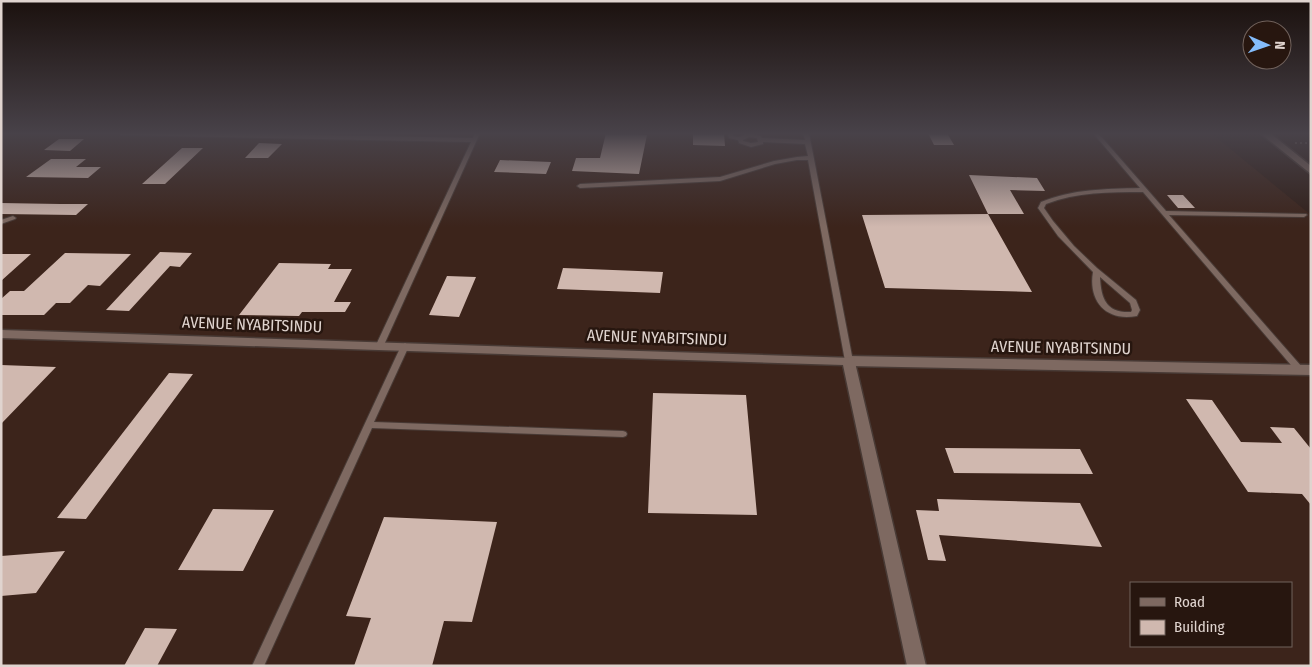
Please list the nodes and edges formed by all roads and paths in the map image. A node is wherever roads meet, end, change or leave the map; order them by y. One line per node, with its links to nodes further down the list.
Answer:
1 (464, 164): 13 (lane)
2 (766, 164): 5 (lane)
3 (811, 164): 15 (lane)
4 (1122, 164): 6 (lane)
5 (580, 186)
6 (1144, 190): 7 (lane); 11 (lane)
7 (1164, 213): 8 (lane); 16 (lane)
8 (1304, 215)
9 (13, 218): 10 (lane)
10 (1, 222)
11 (1096, 273): 11 (lane)
12 (1, 334): 13 (street, AVENUE NYABITSINDU)
13 (380, 345): 14 (street, AVENUE NYABITSINDU)
14 (405, 346): 15 (street, AVENUE NYABITSINDU); 17 (lane)
15 (848, 361): 16 (street, AVENUE NYABITSINDU); 20 (street)
16 (1305, 370)
17 (369, 425): 18 (lane); 19 (lane)
18 (624, 434)
19 (258, 666)
20 (917, 666)

